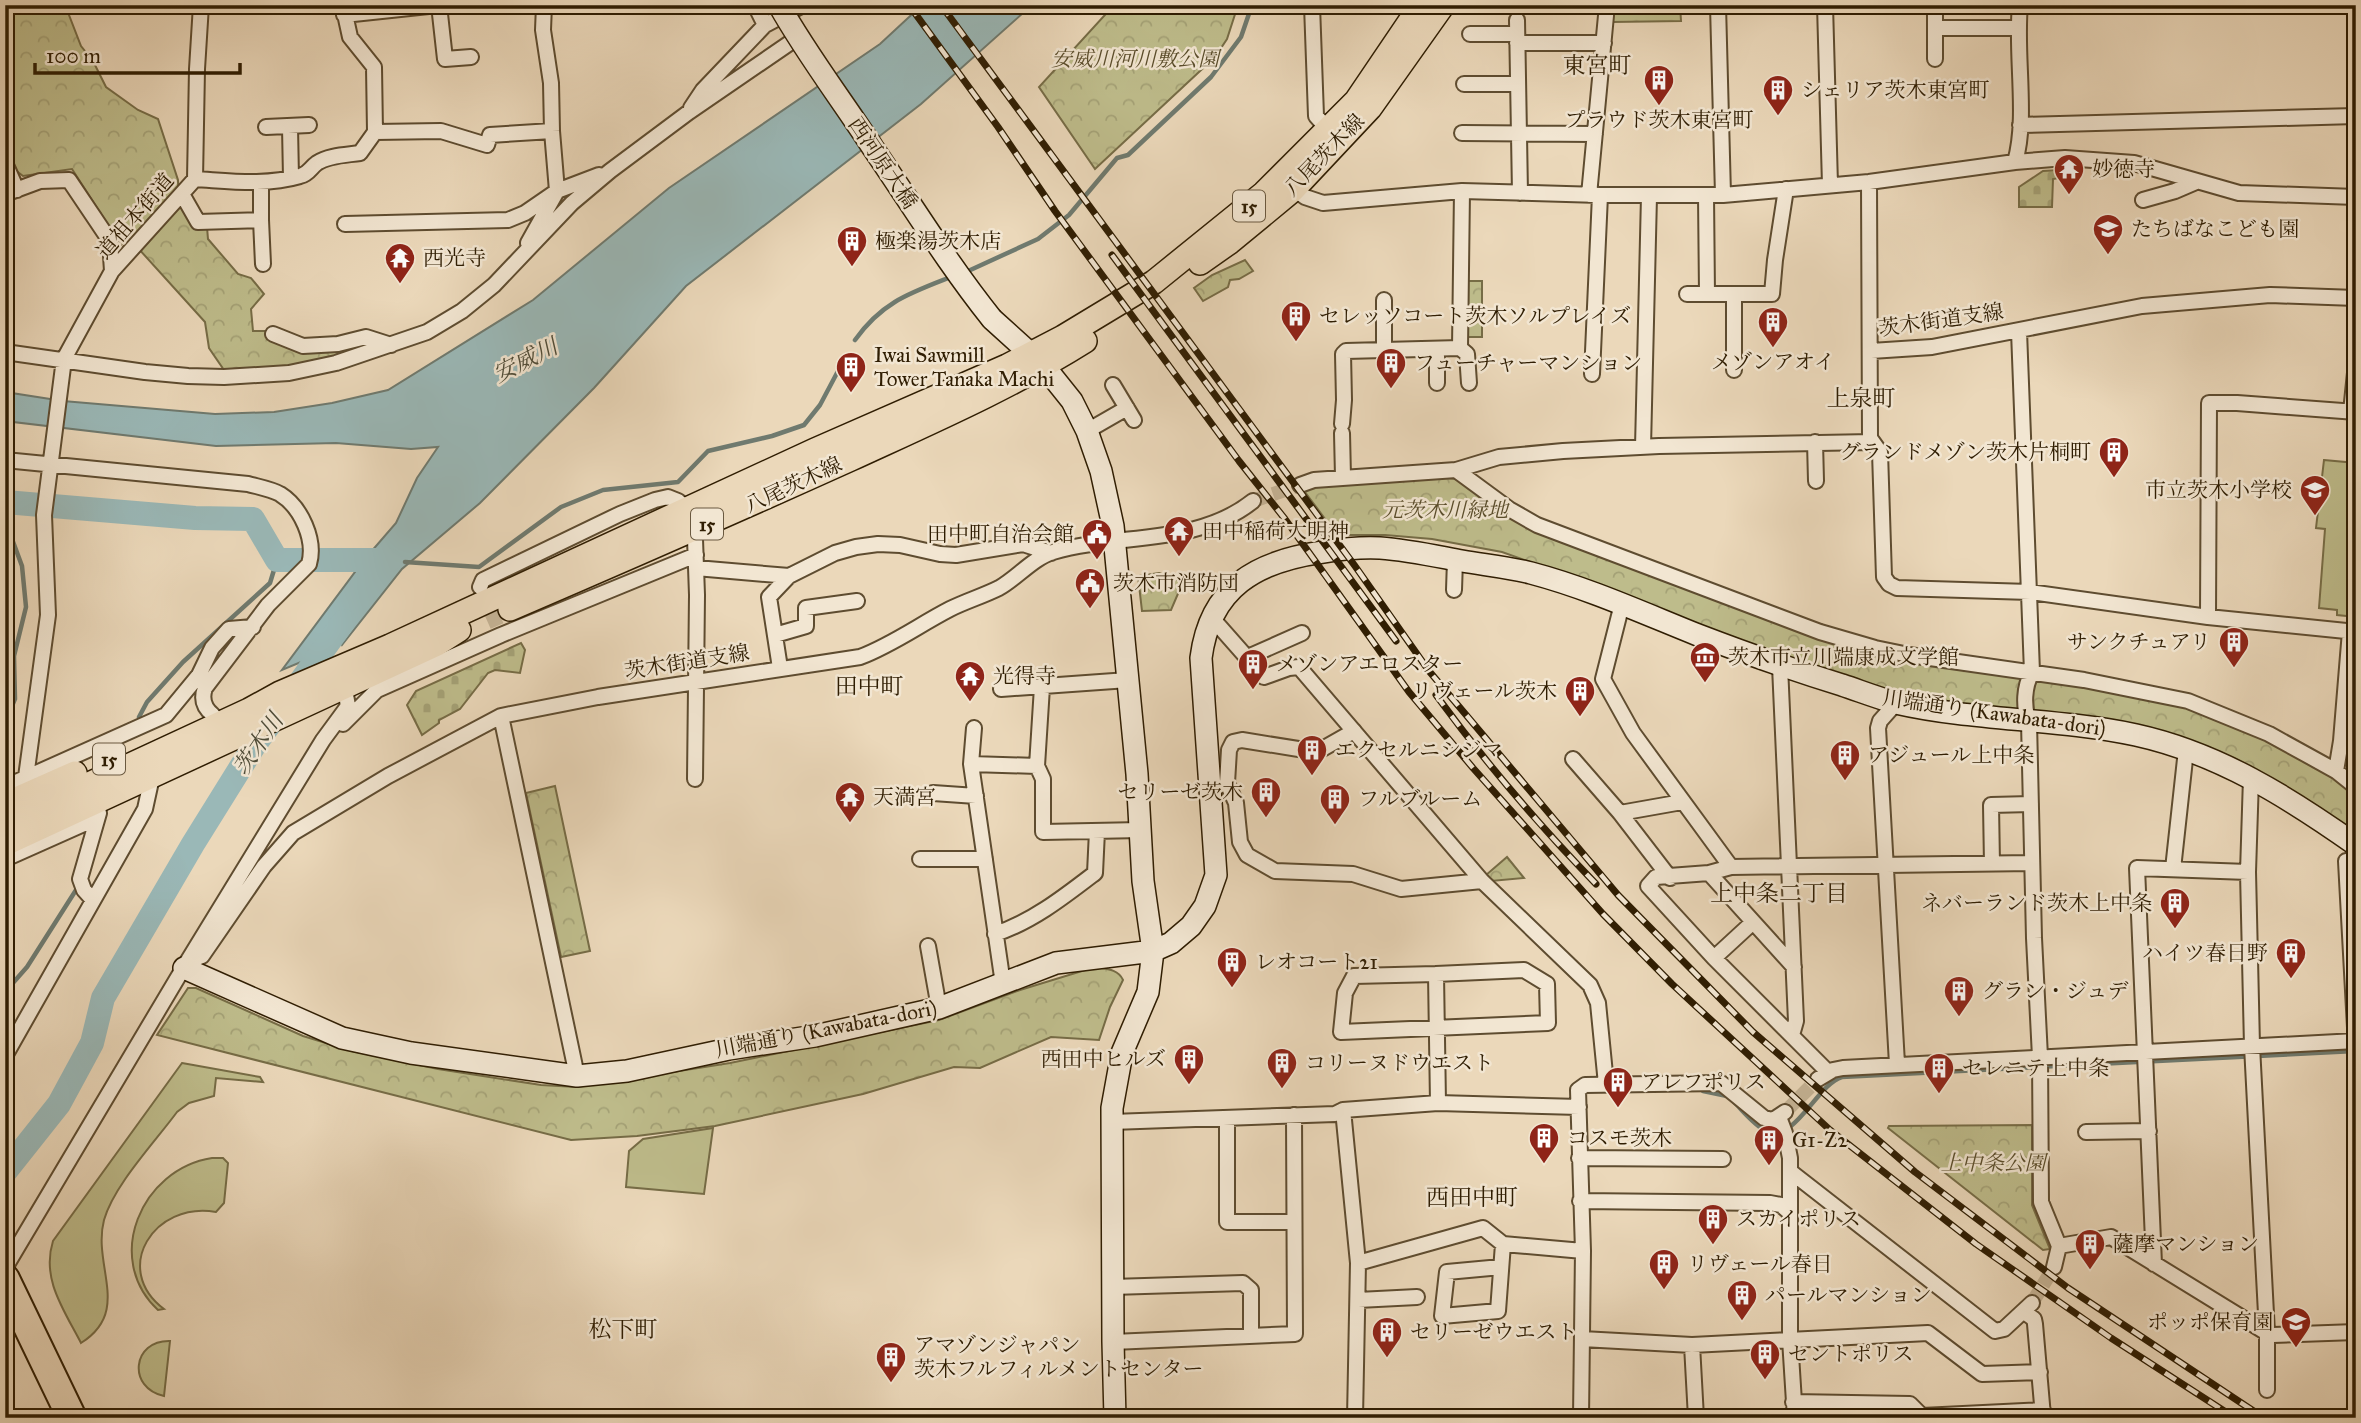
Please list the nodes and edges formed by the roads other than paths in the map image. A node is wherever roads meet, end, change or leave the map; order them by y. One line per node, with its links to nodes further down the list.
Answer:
1 (201, 5): 43 (street, 道祖本街道)
2 (439, 5): 15 (street); 23 (street)
3 (544, 5): 33 (street)
4 (755, 5): 16 (street)
5 (779, 5): 21 (street, 西河原大橋, bridge)
6 (803, 5): 16 (street)
7 (1312, 5): 38 (street)
8 (1421, 5): 38 (main road, 八尾茨木線 / 15)
9 (1443, 5): 38 (main road, 八尾茨木線 / 15)
10 (1607, 5): 22 (street)
11 (1718, 5): 58 (street)
12 (1825, 5): 48 (street)
13 (2020, 5): 18 (street)
14 (1935, 6): 17 (street)
15 (343, 10): 34 (street)
16 (765, 25): 27 (street)
17 (1935, 28): 18 (street); 24 (street)
18 (2018, 28): 30 (street)
19 (1517, 32): 20 (street); 22 (street); 25 (street)
20 (1470, 34)
21 (797, 38): 27 (street); 79 (street, 西河原大橋, bridge)
22 (1604, 43): 37 (street)
23 (471, 57)
24 (1935, 59)
25 (1518, 84): 26 (street); 36 (street)
26 (1464, 85)
27 (689, 112): 41 (street)
28 (2356, 116): 30 (street)
29 (309, 125): 31 (street)
30 (2020, 125): 39 (street)
31 (290, 127): 32 (street); 42 (street)
32 (266, 128)
33 (552, 131): 34 (street); 50 (street)
34 (375, 132): 42 (street)
35 (1462, 133): 36 (street)
36 (1519, 133): 37 (street); 54 (street)
37 (1595, 134): 55 (street)
38 (1332, 135): 47 (main road, 八尾茨木線 / 15)
39 (2015, 162): 44 (street); 45 (street)
40 (5, 163): 52 (street)
41 (610, 171): 50 (street); 63 (street)
42 (291, 178): 46 (street)
43 (195, 179): 46 (street); 53 (street, 道祖本街道)
44 (1869, 182): 48 (street); 77 (street)
45 (2196, 182): 59 (street); 60 (street)
46 (261, 183): 61 (street)
47 (1286, 183): 51 (street); 79 (main road, 八尾茨木線 / 15)
48 (1830, 186): 49 (street)
49 (1786, 189): 58 (street); 68 (street)
50 (557, 191): 62 (street); 63 (street)
51 (1462, 191): 54 (street); 74 (street)
52 (11, 192): 65 (street)
53 (182, 194): 61 (street); 65 (street, 道祖本街道)
54 (1520, 194): 55 (street)
55 (1594, 195): 56 (street); 83 (street)
56 (1649, 195): 57 (street); 91 (street)
57 (1706, 195): 58 (street); 67 (street)
58 (1723, 195)
59 (2356, 197)
60 (2143, 200)
61 (261, 220): 64 (street)
62 (345, 224)
63 (526, 251): 73 (street)
64 (263, 264)
65 (112, 271): 80 (street, 道祖本街道)
66 (1687, 294): 67 (street)
67 (1707, 294): 68 (street)
68 (1734, 294): 82 (street)
69 (2356, 298): 71 (street, 茨木街道支線)
70 (1384, 300): 76 (street)
71 (2020, 331): 77 (street, 茨木街道支線); 107 (street)
72 (273, 334): 73 (street)
73 (392, 345): 80 (street)
74 (1460, 348): 75 (street); 85 (street)
75 (1437, 349): 76 (street); 84 (street)
76 (1384, 350): 95 (street)
77 (1871, 351): 90 (street, 茨木街道支線)
78 (5, 352): 80 (street)
79 (1036, 360): 88 (street, 西河原大橋); 99 (main road, 八尾茨木線 / 15)
80 (63, 363): 93 (street)
81 (2356, 363): 87 (street)
82 (1734, 370)
83 (1592, 374)
84 (1437, 383)
85 (1469, 383)
86 (1113, 385): 88 (street)
87 (2353, 412): 110 (street)
88 (1087, 431): 100 (street, 西河原大橋)
89 (1815, 442): 90 (street); 91 (street); 96 (street)
90 (1872, 442): 107 (street, 茨木街道支線)
91 (1643, 447): 94 (street)
92 (5, 460): 93 (street)
93 (50, 462): 112 (street); 139 (street)
94 (1456, 470): 95 (street); 119 (street)
95 (1343, 477): 97 (street)
96 (1816, 481)
97 (1300, 485)
98 (1253, 501): 100 (street, 茨木街道支線)
99 (691, 520): 103 (street); 105 (street); 120 (main road, 八尾茨木線 / 15); 128 (main road, 八尾茨木線 / 15)
100 (1115, 543): 101 (street, 茨木街道支線); 121 (street, 西河原大橋)
101 (1051, 553): 104 (street); 118 (street, 茨木街道支線)
102 (1455, 560): 106 (street); 109 (street, 川端通り (Kawabata-dori)); 111 (street, 川端通り (Kawabata-dori))
103 (696, 562): 104 (street); 122 (street); 132 (street)
104 (789, 576): 115 (street)
105 (480, 587)
106 (1454, 590)
107 (2030, 592): 110 (street); 119 (street)
108 (857, 601): 115 (street)
109 (1622, 604): 117 (street, 川端通り (Kawabata-dori)); 148 (street)
110 (2208, 617): 113 (street)
111 (1212, 618): 116 (street); 143 (street, 川端通り (Kawabata-dori))
112 (253, 627): 128 (street); 139 (street)
113 (2353, 631): 138 (street)
114 (1302, 633): 116 (street)
115 (775, 635): 118 (street)
116 (1248, 657): 131 (street)
117 (1780, 666): 126 (street, 川端通り (Kawabata-dori)); 163 (street)
118 (780, 668): 122 (street, 茨木街道支線)
119 (2032, 672): 129 (street); 138 (street)
120 (365, 673): 125 (main road, 15); 134 (main road, 八尾茨木線 / 15)
121 (1128, 680): 123 (street); 154 (street, 西河原大橋)
122 (697, 682): 127 (street, 茨木街道支線); 142 (street)
123 (1041, 687): 124 (street); 137 (street)
124 (1001, 689)
125 (338, 690): 132 (street); 134 (main road, 15)
126 (1896, 703): 129 (street, 川端通り (Kawabata-dori)); 164 (street)
127 (501, 716): 177 (street, 茨木街道支線); 190 (street)
128 (208, 722): 149 (main road, 15); 151 (main road, 八尾茨木線 / 15)
129 (2029, 722): 133 (street, 川端通り (Kawabata-dori)); 150 (street)
130 (974, 728): 136 (street)
131 (1354, 731): 143 (street); 170 (street)
132 (323, 740): 177 (street)
133 (2186, 750): 141 (street, 川端通り (Kawabata-dori)); 166 (street)
134 (177, 758): 140 (main road, 15); 151 (main road, 八尾茨木線 / 15)
135 (1573, 759): 152 (street)
136 (971, 764): 137 (street); 147 (street)
137 (1037, 766): 155 (street)
138 (2336, 771): 145 (street)
139 (26, 777): 144 (street)
140 (152, 777): 156 (main road, 15); 171 (street)
141 (2251, 778): 157 (street, 川端通り (Kawabata-dori)); 167 (street)
142 (695, 779)
143 (1218, 783): 170 (street); 175 (street, 川端通り (Kawabata-dori))
144 (5, 787)
145 (2356, 787)
146 (933, 793): 147 (street)
147 (976, 796): 160 (street)
148 (1682, 802): 152 (street); 165 (street)
149 (5, 804)
150 (2031, 804): 161 (street); 162 (street)
151 (38, 808): 153 (main road, 八尾茨木線 / 15)
152 (1620, 813): 169 (street)
153 (5, 823)
154 (1141, 830): 155 (street); 175 (street, 西河原大橋)
155 (1097, 831): 173 (street)
156 (5, 844)
157 (2351, 853): 184 (street)
158 (5, 859): 171 (street)
159 (920, 859): 160 (street)
160 (985, 859): 173 (street)
161 (2032, 863): 162 (street); 188 (street)
162 (1992, 864): 164 (street)
163 (1790, 865): 164 (street); 165 (street); 178 (street)
164 (1885, 865): 189 (street)
165 (1731, 867): 168 (street)
166 (2173, 869): 167 (street); 187 (street)
167 (2248, 872): 185 (street)
168 (1709, 873): 169 (street); 172 (street)
169 (1670, 878): 176 (street)
170 (1482, 881): 191 (street)
171 (93, 900): 186 (street)
172 (1752, 923): 176 (street); 178 (street)
173 (995, 934): 180 (street)
174 (928, 946): 181 (street)
175 (1153, 951): 180 (street, 川端通り (Kawabata-dori)); 197 (street, 西河原大橋)
176 (1714, 958): 183 (street)
177 (185, 965): 190 (street, 川端通り (Kawabata-dori)); 213 (street)
178 (1794, 967): 183 (street)
179 (1436, 974): 182 (street); 182 (street); 182 (street)
180 (1003, 984): 181 (street, 川端通り (Kawabata-dori))
181 (939, 1007): 190 (street, 川端通り (Kawabata-dori))
182 (1436, 1027): 192 (street)
183 (1792, 1035): 189 (street)
184 (2356, 1043): 185 (street)
185 (2252, 1053): 187 (street); 219 (street)
186 (5, 1056)
187 (2146, 1059): 188 (street); 198 (street)
188 (2040, 1064): 189 (street); 207 (street)
189 (1897, 1065)
190 (578, 1076)
191 (1606, 1084): 193 (street); 202 (street)
192 (1438, 1103): 193 (street); 194 (street)
193 (1579, 1108): 200 (street)
194 (1343, 1110): 195 (street); 209 (street)
195 (1294, 1115): 196 (street); 205 (street)
196 (1227, 1118): 197 (street); 205 (street)
197 (1112, 1122): 215 (street, 西河原大橋)
198 (2149, 1130): 199 (street); 210 (street)
199 (2086, 1132)
200 (1579, 1158): 201 (street); 203 (street)
201 (1723, 1159)
202 (1791, 1172): 204 (street); 225 (street)
203 (1580, 1201): 204 (street); 208 (street)
204 (1789, 1212): 222 (street)
205 (1294, 1222): 220 (street)
206 (1503, 1244): 208 (street); 209 (street); 211 (street)
207 (2059, 1246): 210 (street); 212 (street)
208 (1583, 1251): 221 (street)
209 (1358, 1263): 217 (street)
210 (2154, 1264): 219 (street)
211 (1501, 1267): 211 (street)
212 (2054, 1267)
213 (5, 1268)
214 (5, 1279): 229 (highway)
215 (1112, 1287): 220 (street); 223 (street, 西河原大橋)
216 (1417, 1297): 217 (street)
217 (1358, 1300): 231 (street)
218 (2356, 1332): 219 (street)
219 (2267, 1333): 226 (street)
220 (1251, 1336): 223 (street)
221 (1582, 1339): 224 (street); 232 (street)
222 (1790, 1339): 224 (street); 225 (street); 227 (street)
223 (1113, 1342): 230 (street, 西河原大橋)
224 (1692, 1345): 233 (street)
225 (2040, 1371): 228 (street)
226 (2267, 1390)
227 (1793, 1402): 228 (street); 234 (street)
228 (2043, 1414)
229 (72, 1418)
230 (1115, 1418)
231 (1355, 1418)
232 (1581, 1418)
233 (1696, 1418)
234 (1795, 1418)

